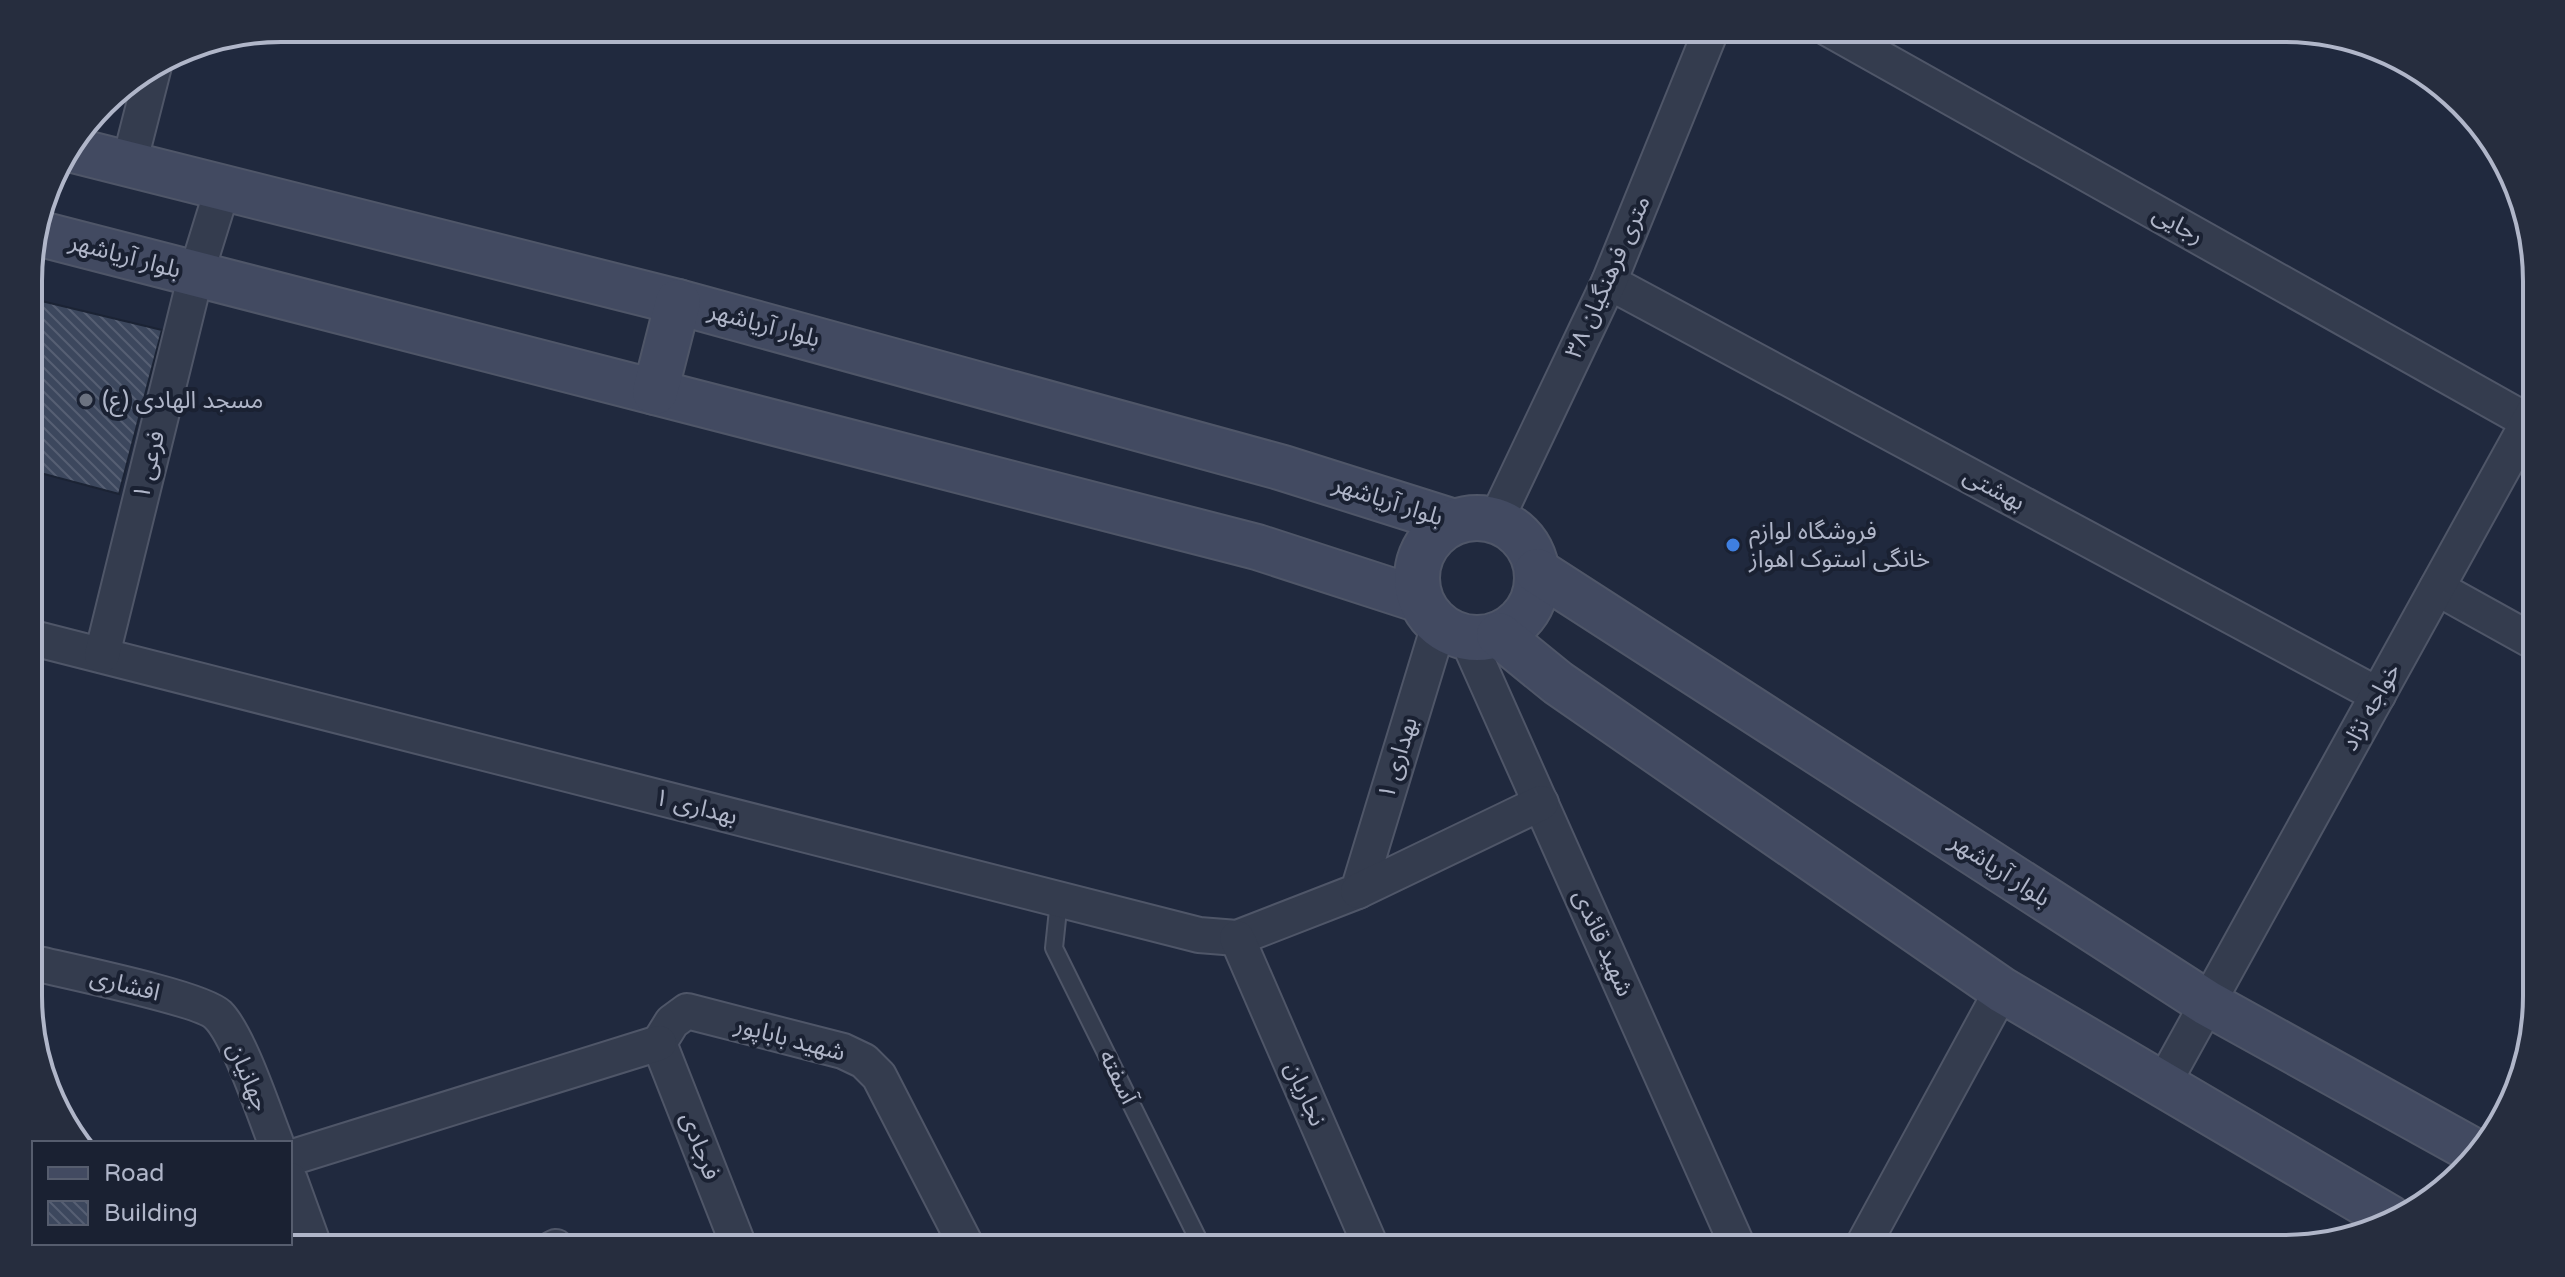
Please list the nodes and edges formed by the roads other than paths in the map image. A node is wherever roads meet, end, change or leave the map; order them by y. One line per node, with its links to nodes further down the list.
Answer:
1 (1706, 42): 9 (street, ۳۸ متری فرهنگیان)
2 (1852, 42): 12 (street, رجایی)
3 (150, 81): 5 (street)
4 (80, 152): 5 (street, بلوار آریاشهر)
5 (129, 164): 6 (street, بلوار آریاشهر)
6 (223, 187): 8 (street, فرعی ۱); 10 (street, بلوار آریاشهر)
7 (47, 236): 8 (street, بلوار آریاشهر)
8 (196, 274): 11 (street, بلوار آریاشهر); 20 (street, فرعی ۱)
9 (1609, 282): 14 (street, ۳۸ متری فرهنگیان); 21 (street, بهشتی)
10 (678, 302): 11 (street); 14 (street, بلوار آریاشهر)
11 (655, 392): 17 (street, بلوار آریاشهر)
12 (2523, 411)
13 (2523, 432): 16 (street, خواجه نژاد)
14 (1475, 522): 15 (street); 17 (street)
15 (1537, 571): 17 (street); 28 (street, بلوار آریاشهر)
16 (2437, 588): 18 (street); 21 (street, خواجه نژاد)
17 (1456, 625): 22 (street, شهید قائدی); 23 (street, بهداری ۱); 27 (street, بلوار آریاشهر)
18 (2523, 636)
19 (42, 640): 20 (street, بهداری ۱)
20 (102, 655): 24 (street, بهداری ۱)
21 (2378, 695): 28 (street, خواجه نژاد)
22 (1541, 803): 23 (street, بهداری ۱); 38 (street, شهید قائدی)
23 (1358, 891): 25 (street, بهداری ۱)
24 (1059, 900): 25 (street, بهداری ۱); 43 (lane, آسفته)
25 (1237, 938): 37 (street, نجاریان)
26 (42, 965): 29 (street, افشاری)
27 (2002, 990): 31 (street, بلوار آریاشهر); 39 (street)
28 (2207, 1003): 31 (street, خواجه نژاد); 33 (street, بلوار آریاشهر)
29 (217, 1013): 32 (street, جهانیان)
30 (659, 1043): 34 (street); 41 (street, فرجادی); 42 (street, شهید باباپور)
31 (2163, 1084): 36 (street, بلوار آریاشهر)
32 (275, 1141)
33 (2469, 1148)
34 (292, 1157)
35 (292, 1186): 40 (street)
36 (2382, 1213)
37 (1366, 1234)
38 (1732, 1234)
39 (1869, 1234)
40 (310, 1235)
41 (734, 1235)
42 (961, 1235)
43 (1196, 1235)

